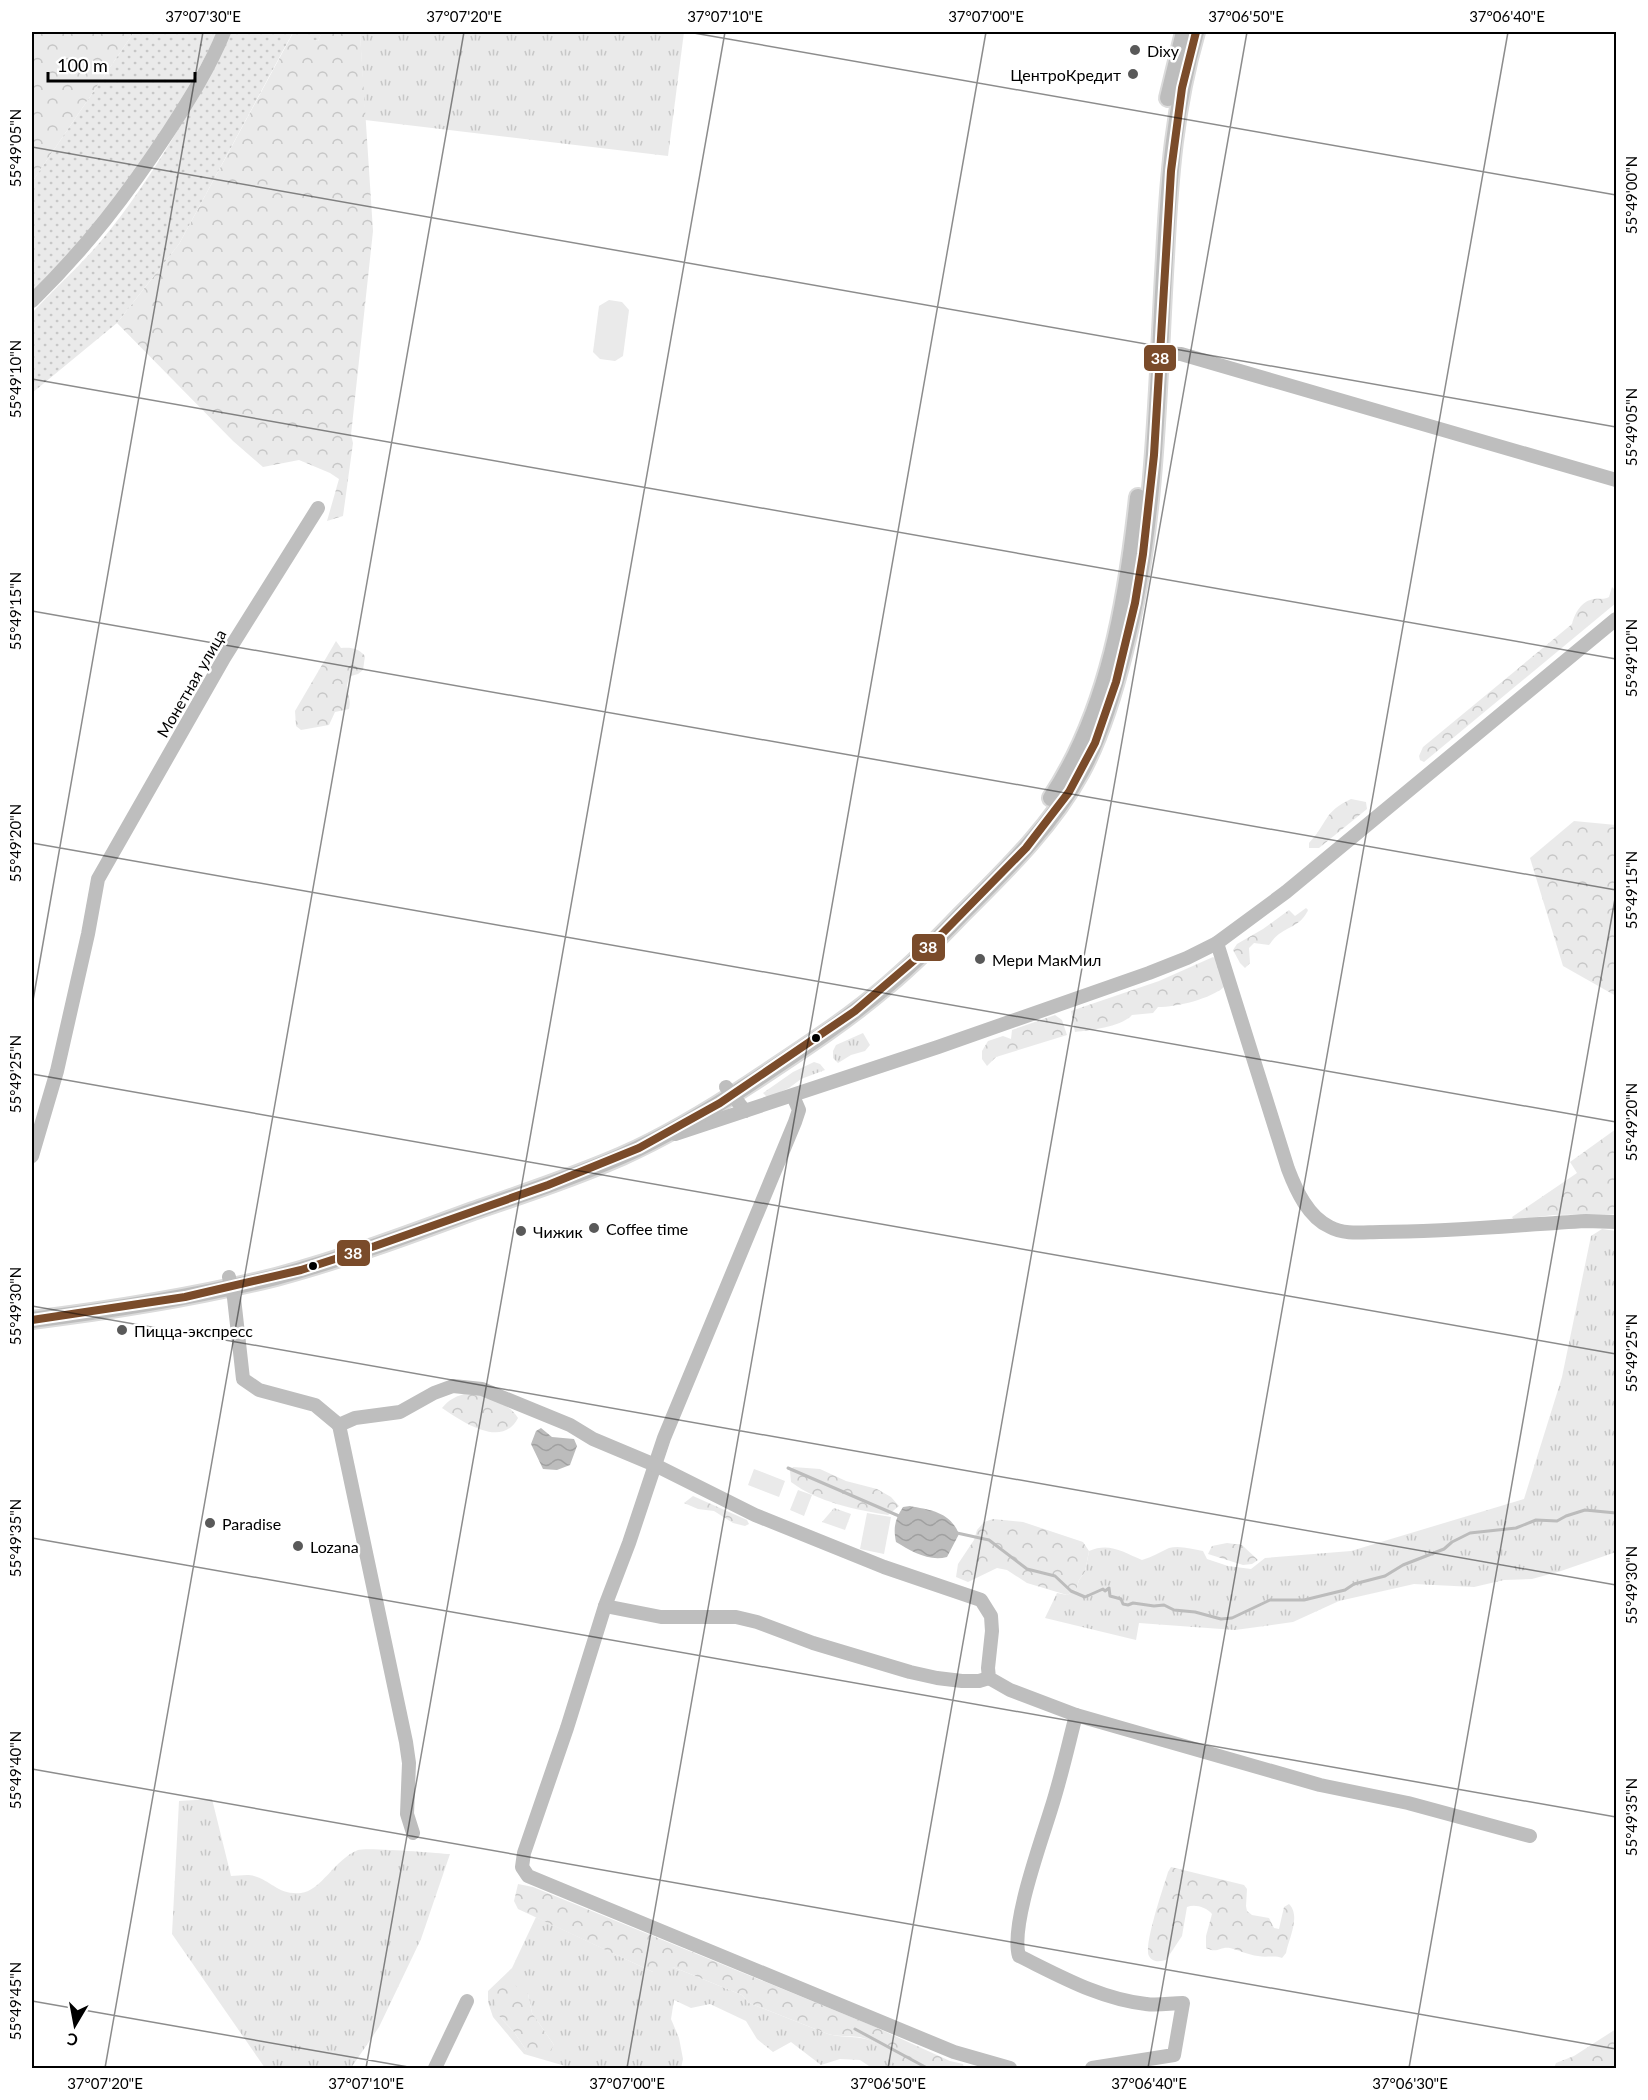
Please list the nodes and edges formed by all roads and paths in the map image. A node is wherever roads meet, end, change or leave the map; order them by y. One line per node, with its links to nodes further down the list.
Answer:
1 (224, 32): 4 (street)
2 (1184, 32): 10 (main road)
3 (1196, 32): 5 (main road)
4 (32, 301)
5 (1159, 353): 6 (street); 10 (main road)
6 (1617, 480)
7 (318, 508): 14 (street, Монетная улица)
8 (1617, 619): 9 (street)
9 (1217, 943): 11 (street); 15 (street)
10 (729, 1091): 12 (street); 13 (main road); 16 (main road)
11 (793, 1096): 12 (street); 20 (street)
12 (745, 1111): 13 (street)
13 (651, 1142): 16 (main road)
14 (32, 1156)
15 (1617, 1222)
16 (230, 1282): 17 (main road); 18 (main road); 19 (street)
17 (32, 1310)
18 (32, 1320)
19 (339, 1425): 20 (street); 24 (street)
20 (655, 1465): 21 (street); 22 (street)
21 (605, 1606): 22 (street); 28 (street)
22 (990, 1678): 23 (street)
23 (1076, 1715): 25 (street); 29 (street)
24 (413, 1833)
25 (1530, 1836)
26 (467, 2001): 27 (street)
27 (435, 2068)
28 (1010, 2068)
29 (1092, 2068)

